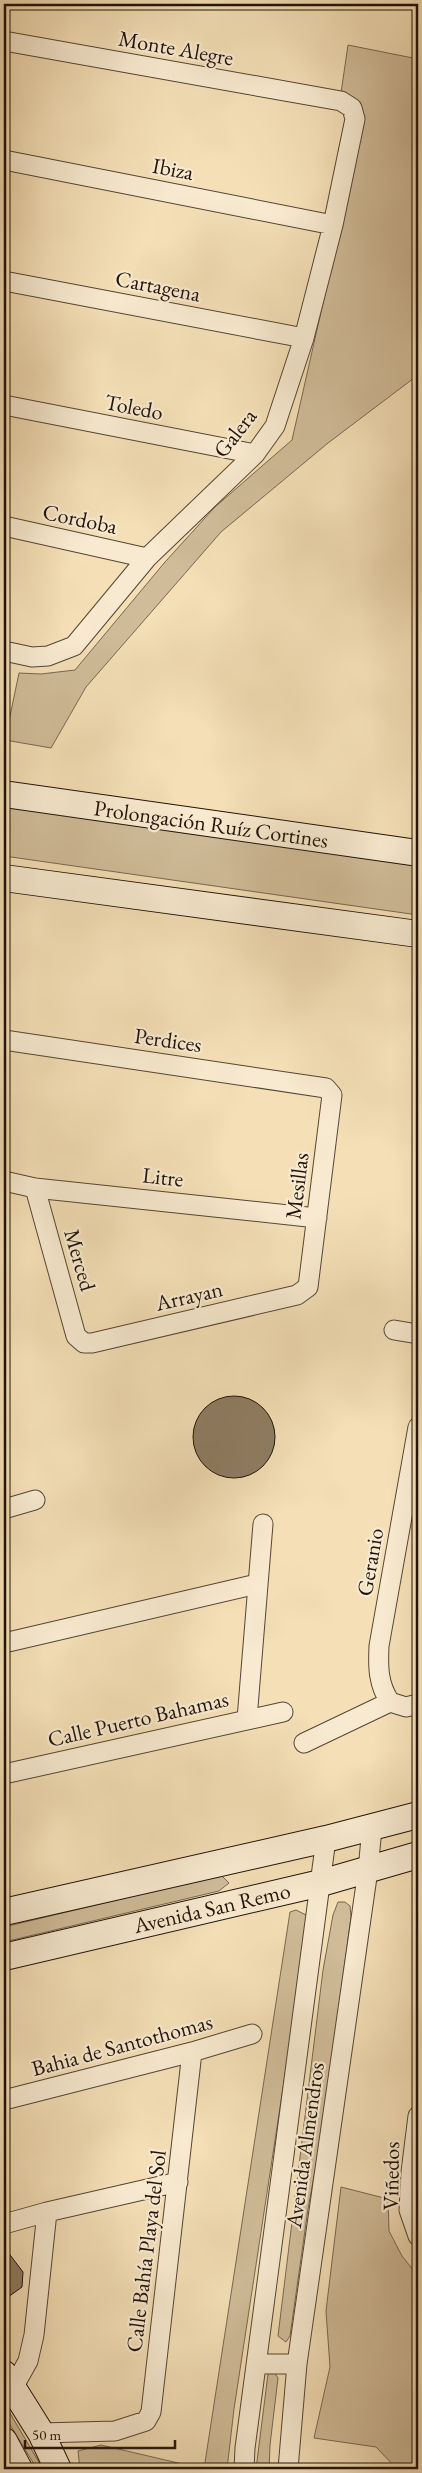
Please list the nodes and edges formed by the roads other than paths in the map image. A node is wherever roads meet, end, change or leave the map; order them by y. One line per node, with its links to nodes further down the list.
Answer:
1 (4, 41): 2 (street, Monte Alegre)
2 (341, 101): 4 (street, Galera)
3 (4, 160): 4 (street, Ibiza)
4 (333, 225): 6 (street, Galera)
5 (4, 281): 6 (street, Cartagena)
6 (304, 338): 8 (street, Galera)
7 (4, 405): 8 (street, Toledo)
8 (255, 454): 10 (street, Galera)
9 (4, 526): 10 (street, Cordoba)
10 (147, 558): 11 (street, Galera)
11 (4, 651)
12 (4, 794): 13 (street, Prolongación Ruíz Cortines)
13 (418, 853)
14 (4, 878): 15 (street)
15 (418, 934)
16 (4, 1040): 17 (street, Perdices)
17 (326, 1088): 20 (street, Mesillas)
18 (4, 1181): 19 (street, Litre)
19 (35, 1188): 20 (street, Litre); 24 (street, Merced)
20 (317, 1218): 21 (street, Mesillas)
21 (304, 1292): 24 (street, Arrayan)
22 (394, 1330): 23 (street)
23 (418, 1334)
24 (84, 1343)
25 (418, 1427): 31 (street, Geranio)
26 (35, 1500): 27 (street)
27 (4, 1509)
28 (263, 1524): 29 (street)
29 (257, 1584): 30 (street); 34 (street)
30 (4, 1643)
31 (390, 1702): 32 (street); 35 (street)
32 (418, 1704)
33 (284, 1712): 34 (street, Calle Puerto Bahamas)
34 (247, 1719): 36 (street, Calle Puerto Bahamas)
35 (304, 1743)
36 (4, 1774)
37 (418, 1815): 38 (street, Avenida San Remo)
38 (372, 1828): 39 (street, Avenida San Remo); 41 (street, Avenida Almendros)
39 (326, 1839): 42 (street, Avenida Almendros); 43 (street, Avenida San Remo)
40 (418, 1855): 41 (street, Avenida San Remo)
41 (368, 1870): 42 (street, Avenida San Remo); 55 (street, Avenida Almendros)
42 (321, 1883): 44 (street, Avenida San Remo); 54 (street, Avenida Almendros)
43 (4, 1912)
44 (4, 1957)
45 (252, 2034): 46 (street, Bahia de Santothomas)
46 (192, 2052): 47 (street, Bahia de Santothomas); 49 (street, Calle Bahía Playa del Sol)
47 (4, 2100)
48 (418, 2116): 50 (street, Viñedos)
49 (178, 2182): 51 (street); 57 (street, Calle Bahía Playa del Sol)
50 (414, 2208): 53 (street, Viñedos)
51 (47, 2212): 52 (street); 56 (street)
52 (4, 2224)
53 (418, 2236)
54 (257, 2364): 55 (street); 61 (street, Avenida Almendros)
55 (297, 2364): 62 (street, Avenida Almendros)
56 (8, 2381): 57 (street)
57 (41, 2433): 60 (street)
58 (4, 2441): 59 (street)
59 (19, 2469)
60 (58, 2469)
61 (244, 2469)
62 (288, 2469)

